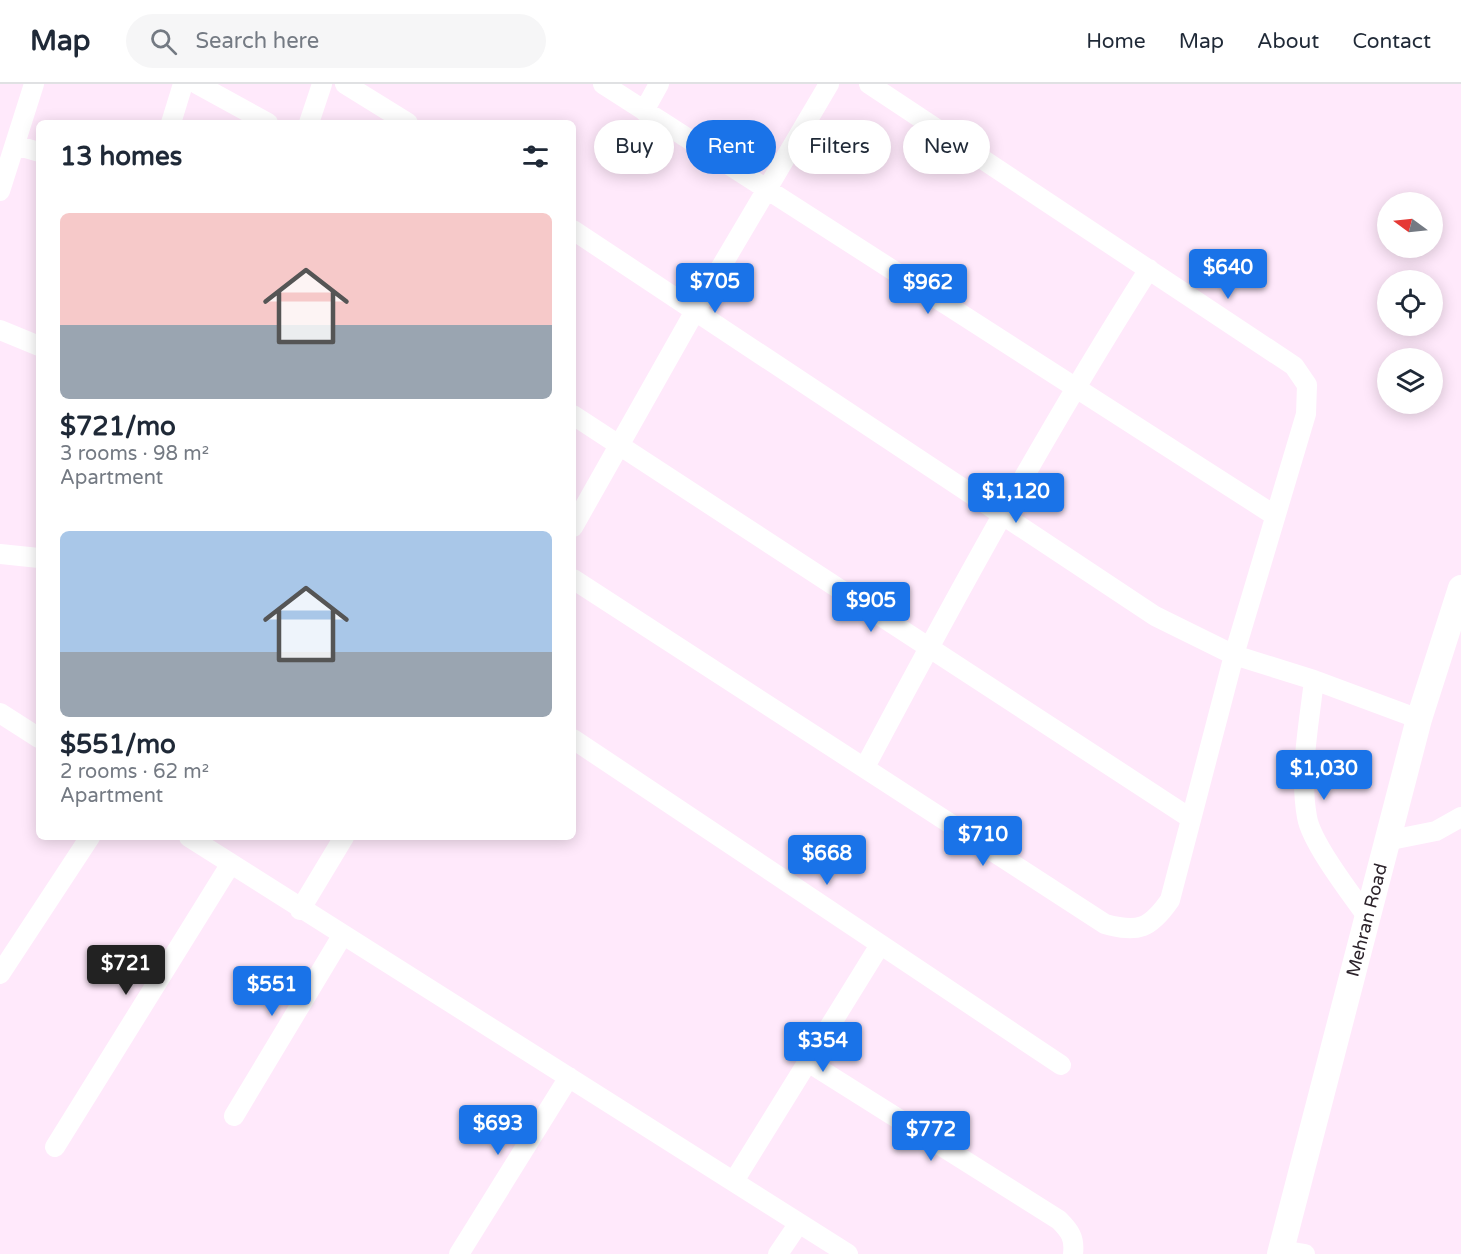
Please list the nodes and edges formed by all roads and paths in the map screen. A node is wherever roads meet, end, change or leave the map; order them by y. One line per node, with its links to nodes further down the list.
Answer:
1 (34, 84): 15 (street)
2 (183, 84): 11 (street)
3 (197, 84): 12 (street)
4 (322, 84): 13 (street)
5 (345, 84): 14 (street)
6 (603, 84): 10 (street)
7 (659, 84): 10 (street)
8 (829, 84): 17 (street)
9 (869, 84): 20 (street)
10 (644, 111): 17 (street)
11 (172, 120)
12 (263, 120)
13 (310, 120)
14 (403, 120)
15 (15, 145): 16 (street); 18 (street)
16 (36, 151)
17 (767, 189): 21 (street); 24 (street)
18 (0, 190)
19 (576, 232): 21 (street)
20 (1149, 269): 24 (street); 28 (street)
21 (695, 311): 26 (street); 27 (street)
22 (0, 330): 23 (street)
23 (36, 345)
24 (1074, 387): 27 (street); 28 (street)
25 (576, 417): 26 (street)
26 (620, 444): 29 (street); 34 (street)
27 (1001, 513): 34 (street); 35 (street)
28 (1274, 515): 35 (street)
29 (576, 522)
30 (0, 554): 31 (street)
31 (36, 554)
32 (576, 581): 41 (street)
33 (1461, 588): 38 (street, Mehran Road)
34 (928, 648): 41 (street); 43 (street)
35 (1234, 655): 36 (street); 43 (street)
36 (1314, 680): 38 (street); 50 (street)
37 (1, 715): 39 (street)
38 (1419, 719): 47 (street, Mehran Road)
39 (36, 736)
40 (576, 741): 52 (street)
41 (865, 767): 43 (street)
42 (1461, 817): 47 (street)
43 (1190, 818)
44 (88, 840): 53 (street)
45 (193, 840): 48 (street)
46 (342, 840): 49 (street)
47 (1386, 841): 50 (street, Mehran Road)
48 (230, 865): 49 (street); 58 (street)
49 (300, 910): 51 (street)
50 (1366, 915): 61 (street, Mehran Road)
51 (342, 936): 56 (street); 57 (street)
52 (880, 945): 54 (street); 55 (street)
53 (0, 974)
54 (808, 1062): 59 (street); 65 (street)
55 (1061, 1065)
56 (568, 1077): 59 (street); 62 (street)
57 (234, 1116)
58 (55, 1147)
59 (734, 1181): 60 (street)
60 (799, 1223): 63 (street); 64 (street)
61 (1289, 1253)
62 (459, 1254)
63 (778, 1254)
64 (848, 1254)
65 (1074, 1254)

